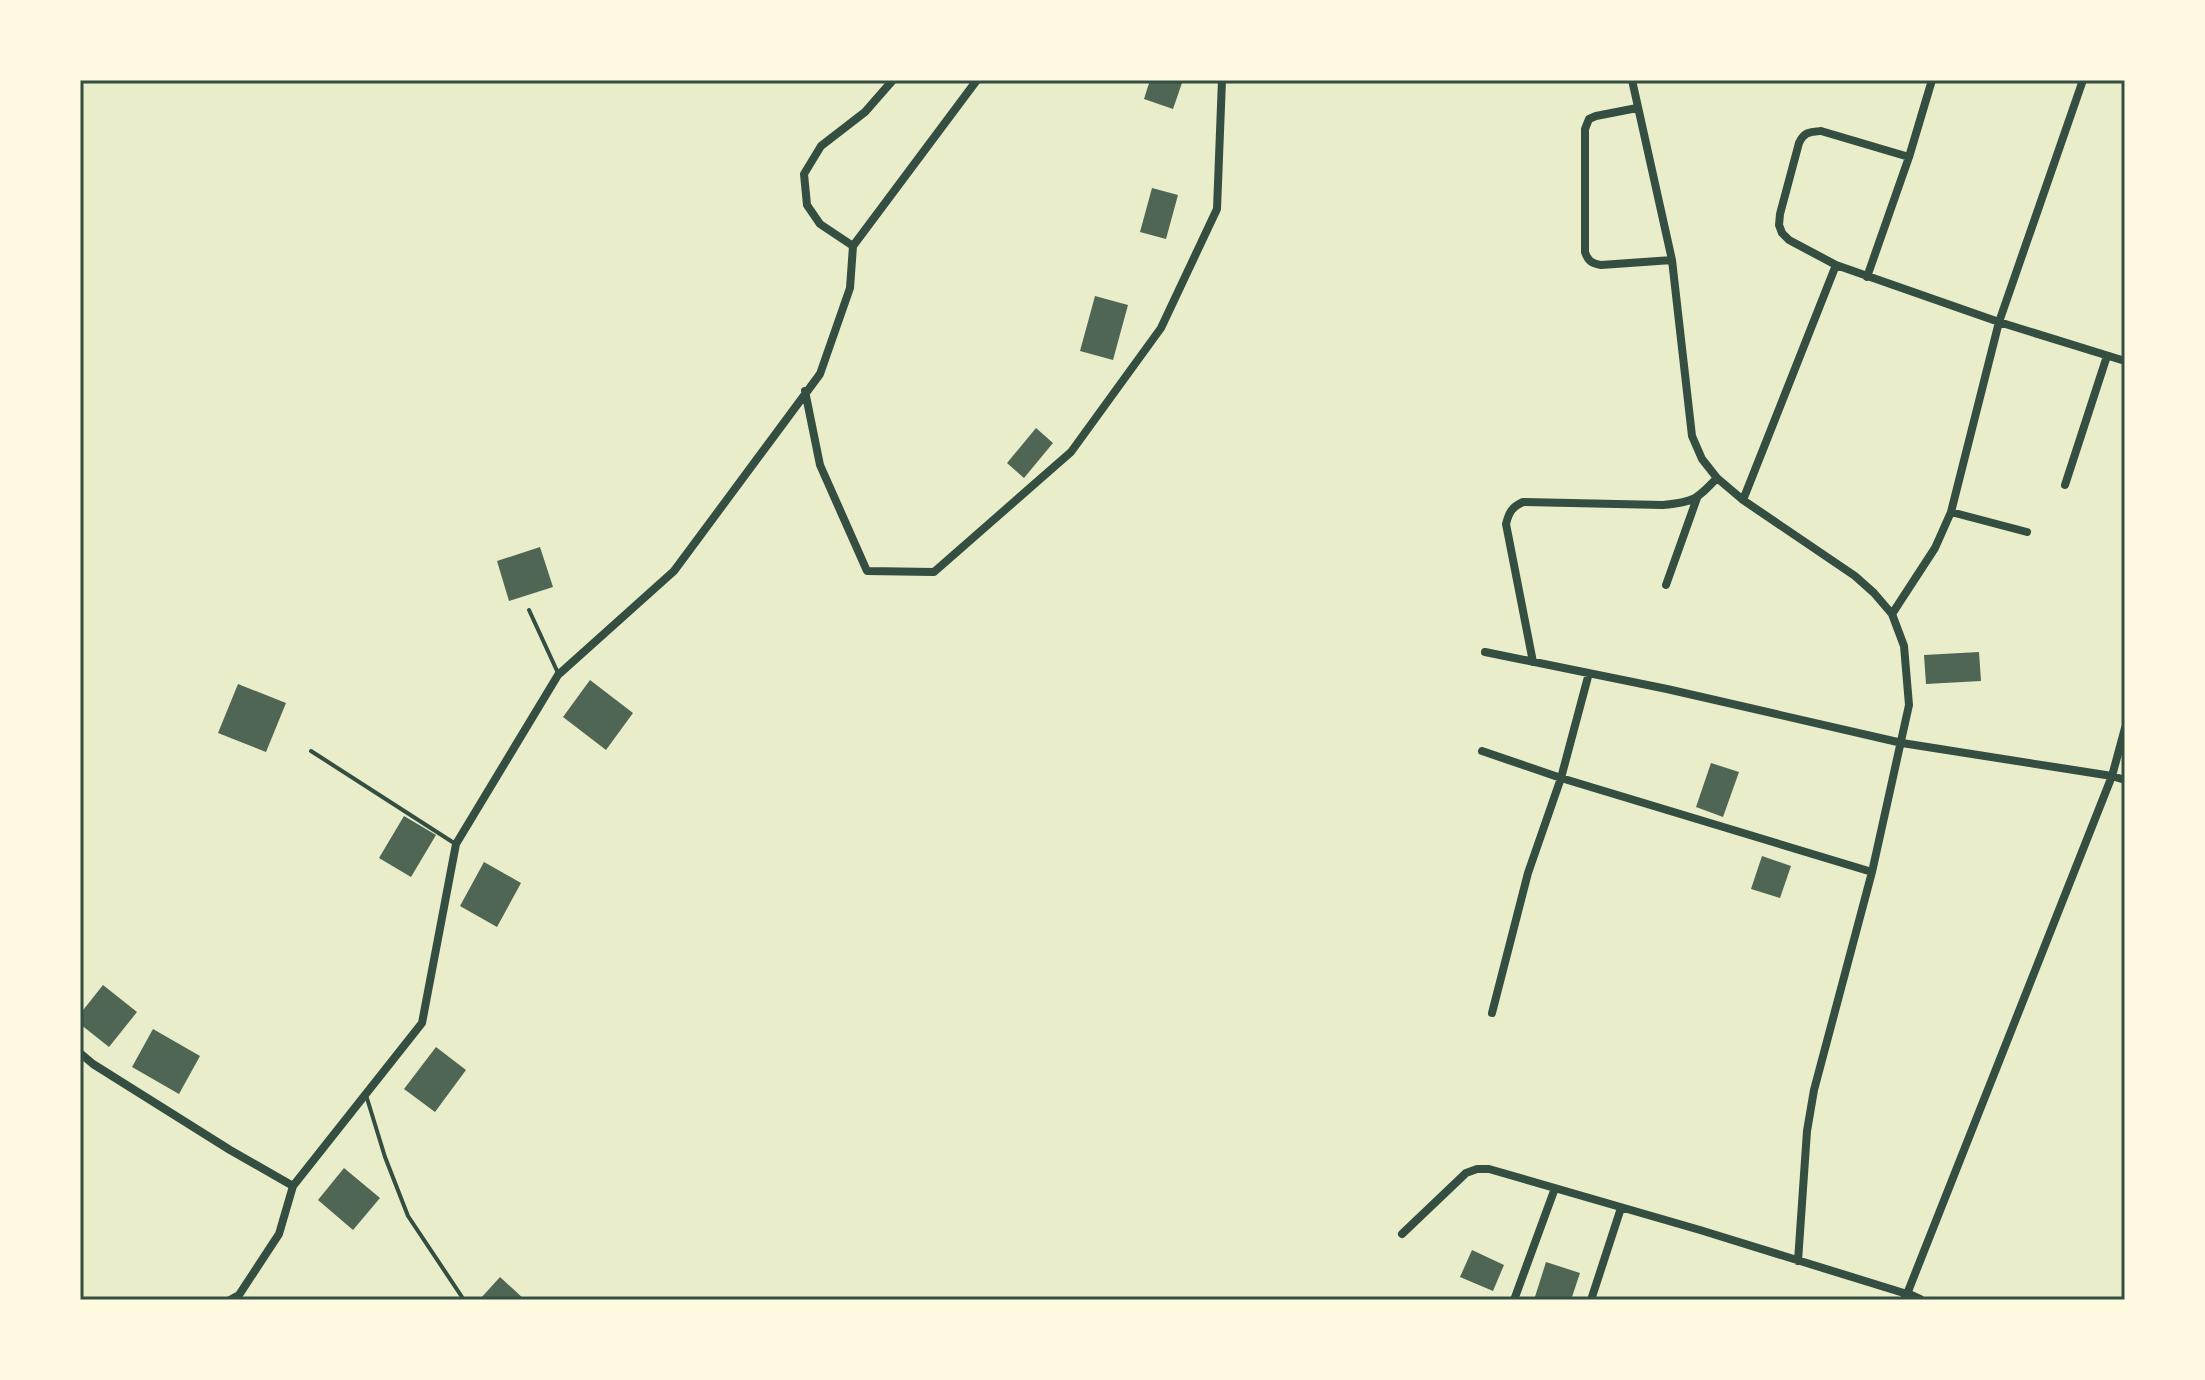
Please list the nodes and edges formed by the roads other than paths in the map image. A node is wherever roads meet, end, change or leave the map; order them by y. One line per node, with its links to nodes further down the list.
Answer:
1 (893, 80): 9 (street)
2 (977, 80): 9 (street)
3 (1222, 80): 16 (street)
4 (1632, 80): 7 (street)
5 (1932, 80): 8 (street)
6 (2083, 80): 13 (street)
7 (1637, 108): 10 (street); 10 (street)
8 (1909, 157): 11 (street); 12 (street)
9 (853, 246): 16 (street)
10 (1672, 260): 17 (street)
11 (1836, 265): 12 (street); 20 (street)
12 (1867, 277): 13 (street)
13 (1999, 322): 14 (street); 21 (street)
14 (2107, 356): 15 (street); 18 (street)
15 (2125, 361)
16 (805, 391): 29 (street)
17 (1717, 478): 19 (street); 20 (street)
18 (2065, 485)
19 (1697, 498): 23 (street); 27 (street)
20 (1743, 500): 25 (street)
21 (1951, 512): 22 (street); 25 (street)
22 (2027, 532)
23 (1666, 585)
24 (529, 610): 29 (lane)
25 (1892, 614): 31 (street)
26 (1485, 652): 27 (street)
27 (1533, 662): 28 (street)
28 (1589, 673): 31 (street); 35 (street)
29 (558, 675): 37 (street)
30 (2125, 728): 34 (street)
31 (1902, 743): 34 (street); 38 (street)
32 (311, 751): 37 (lane)
33 (1482, 751): 35 (street)
34 (2112, 776): 36 (street); 47 (street)
35 (1561, 778): 38 (street); 39 (street)
36 (2125, 780)
37 (456, 844): 41 (street)
38 (1872, 872): 46 (street)
39 (1492, 1013)
40 (80, 1053): 42 (street)
41 (366, 1094): 42 (street); 49 (lane)
42 (293, 1186): 48 (street)
43 (1555, 1188): 44 (street); 45 (street); 50 (street)
44 (1621, 1208): 46 (street); 51 (street)
45 (1402, 1234)
46 (1798, 1261): 47 (street)
47 (1906, 1297): 52 (street)
48 (230, 1300)
49 (464, 1300)
50 (1514, 1300)
51 (1591, 1300)
52 (1920, 1300)

